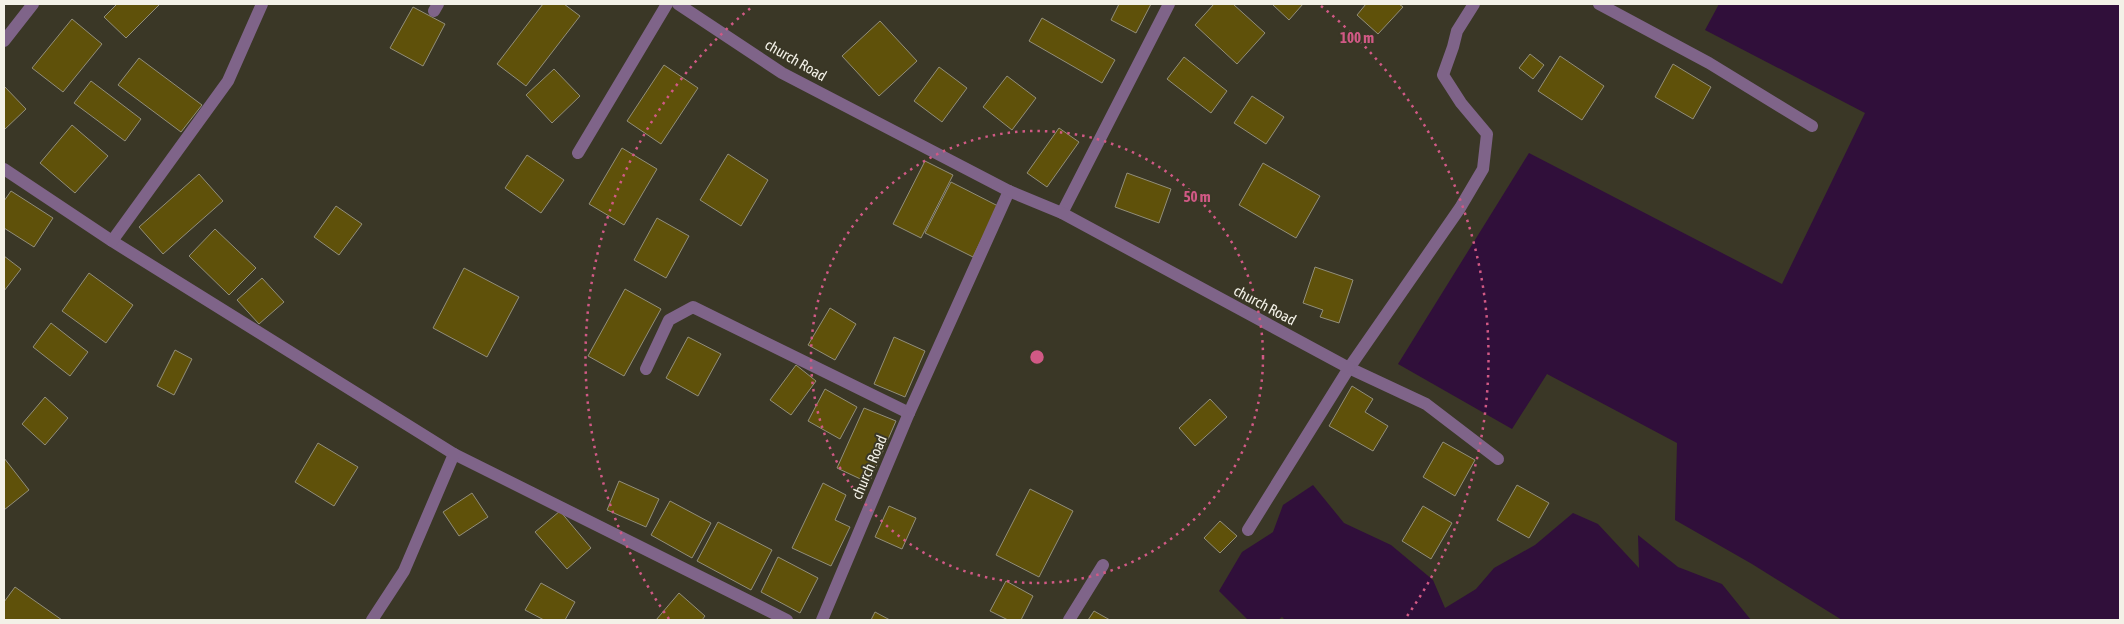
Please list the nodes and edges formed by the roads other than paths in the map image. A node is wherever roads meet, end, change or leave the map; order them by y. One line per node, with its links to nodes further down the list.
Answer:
1 (33, 4): 8 (street)
2 (262, 4): 14 (street)
3 (668, 4): 10 (street)
4 (678, 4): 12 (street, church Road)
5 (1169, 4): 13 (street)
6 (1474, 4): 15 (street)
7 (1599, 4): 9 (street)
8 (4, 41)
9 (1812, 126)
10 (578, 153)
11 (4, 169): 14 (street)
12 (1010, 191): 13 (street, church Road); 17 (street, church Road)
13 (1062, 214): 15 (street, church Road)
14 (112, 241): 18 (street)
15 (1349, 368): 19 (street, church Road); 20 (street)
16 (646, 369): 17 (street)
17 (909, 413): 24 (street, church Road)
18 (454, 454): 22 (street); 23 (street)
19 (1498, 459)
20 (1248, 530)
21 (1103, 565): 25 (street)
22 (372, 620)
23 (787, 620)
24 (822, 620)
25 (1069, 620)

